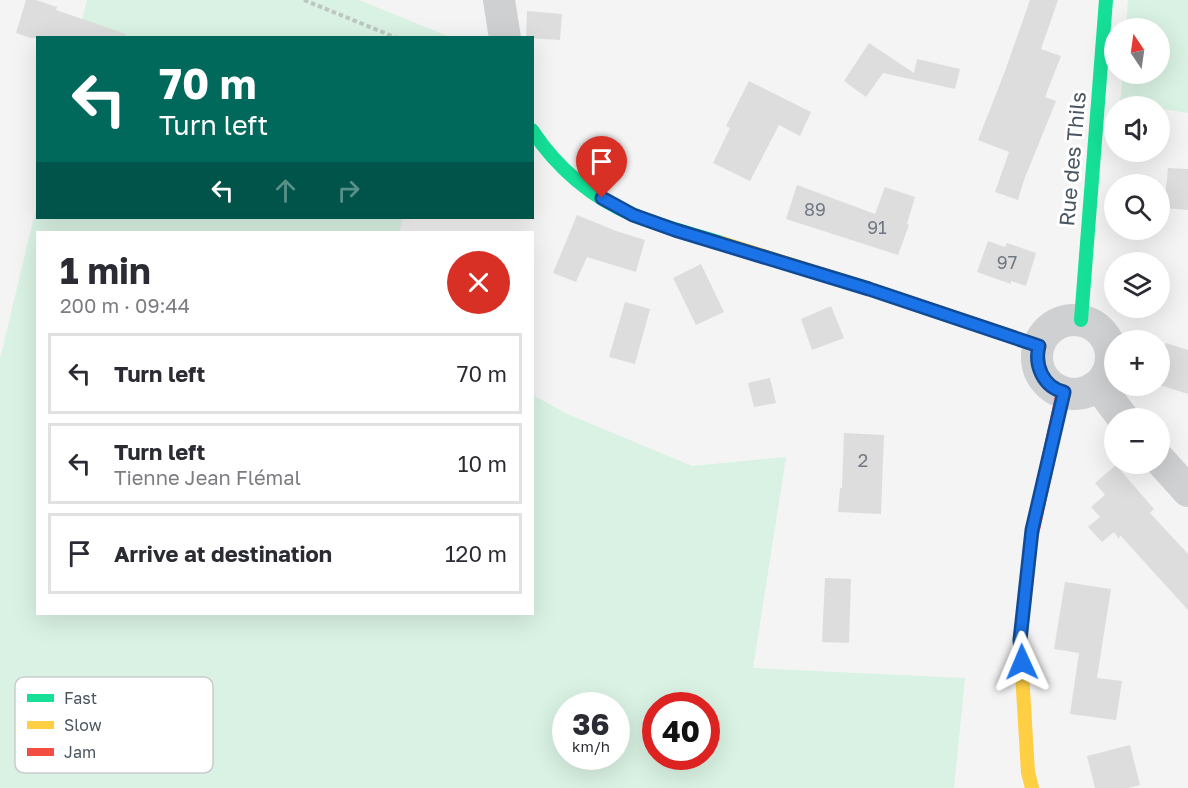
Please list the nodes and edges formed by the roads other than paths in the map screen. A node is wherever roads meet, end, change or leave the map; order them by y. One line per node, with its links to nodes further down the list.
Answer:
1 (499, 0): 3 (street)
2 (1106, 0): 5 (street, Rue des Thils)
3 (505, 36)
4 (534, 133): 6 (street)
5 (1081, 320): 6 (street); 7 (street)
6 (1039, 346): 8 (street)
7 (1098, 385): 8 (street); 9 (street)
8 (1064, 392): 12 (street)
9 (1115, 408)
10 (1170, 471): 11 (street)
11 (1188, 491)
12 (1032, 788)

